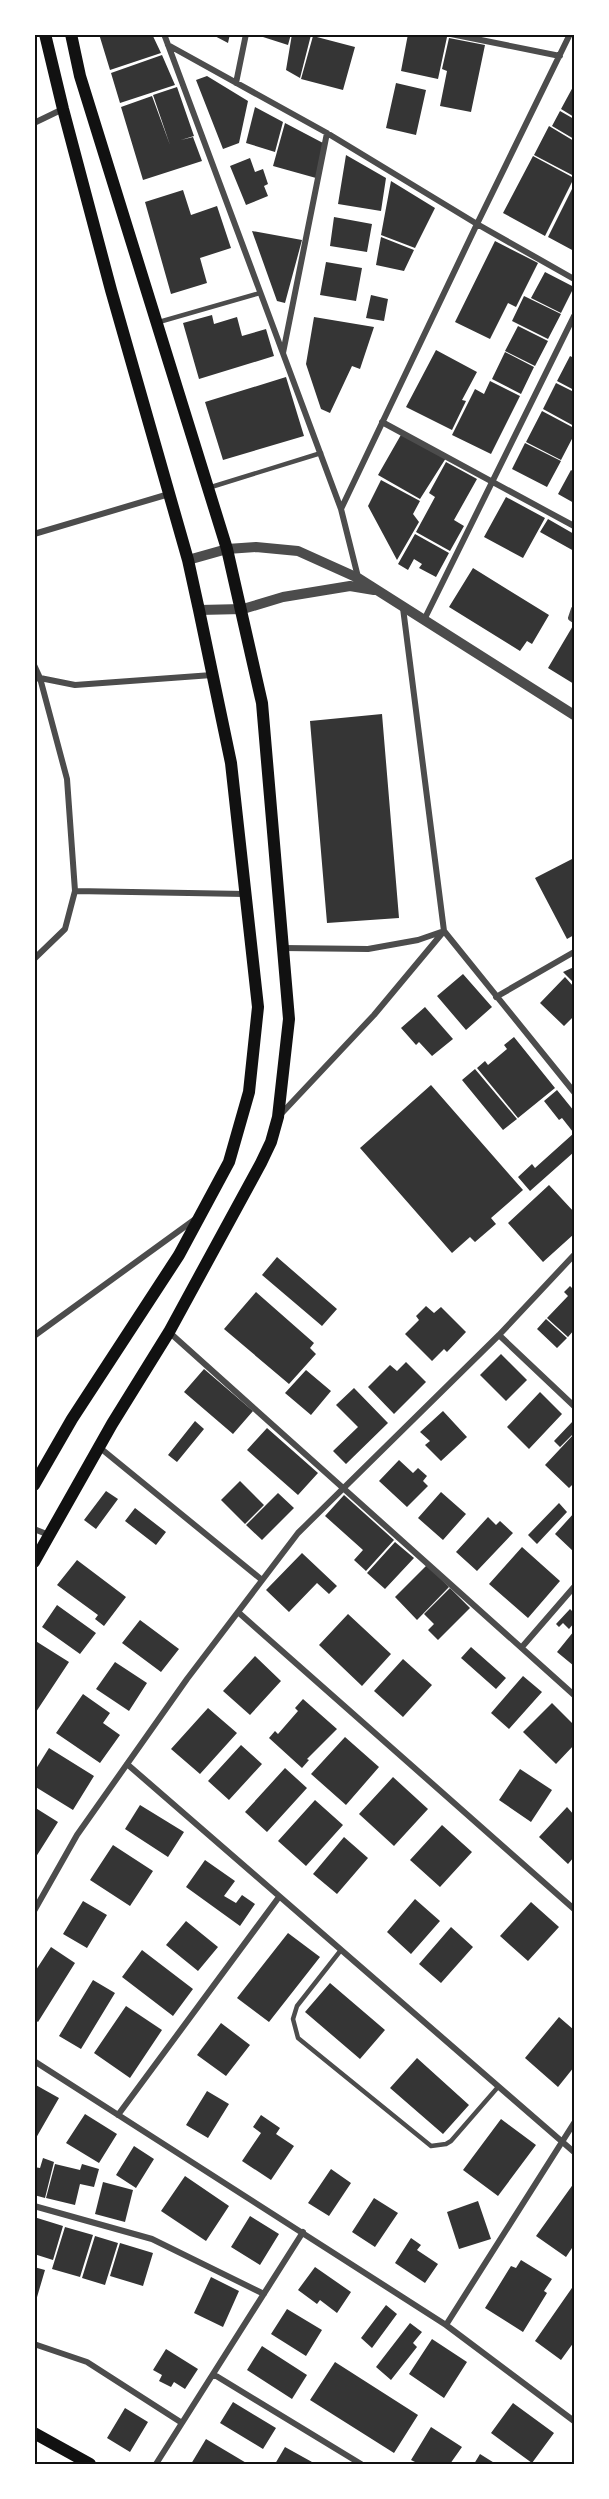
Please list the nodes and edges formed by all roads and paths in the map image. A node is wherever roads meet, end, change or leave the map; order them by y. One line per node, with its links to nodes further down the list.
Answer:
1 (45, 34): 10 (main road)
2 (71, 34): 17 (main road)
3 (164, 34): 7 (street)
4 (246, 34): 9 (street)
5 (451, 34): 8 (street)
6 (570, 34): 8 (street)
7 (168, 45): 9 (street); 15 (street)
8 (560, 56): 13 (street)
9 (236, 83): 12 (street)
10 (63, 109): 11 (street); 23 (main road)
11 (34, 123)
12 (327, 133): 13 (street); 18 (street)
13 (477, 224): 14 (street); 19 (street)
14 (574, 279)
15 (260, 293): 17 (lane); 18 (street)
16 (574, 316): 21 (street)
17 (157, 323): 22 (main road)
18 (283, 353): 20 (street)
19 (382, 422): 21 (street); 24 (street)
20 (321, 453): 22 (lane); 24 (street)
21 (494, 482): 25 (street); 35 (street)
22 (208, 488): 27 (main road)
23 (170, 494): 26 (street); 28 (main road)
24 (341, 508): 29 (street)
25 (574, 526)
26 (34, 534)
27 (227, 549): 28 (street); 29 (street); 32 (main road)
28 (188, 560): 34 (main road)
29 (358, 578): 30 (street)
30 (377, 591): 31 (street); 32 (street)
31 (403, 606): 35 (street); 43 (street)
32 (243, 609): 34 (street); 44 (main road)
33 (574, 609): 36 (street)
34 (199, 610): 38 (main road)
35 (424, 620): 40 (street)
36 (574, 620)
37 (34, 665): 39 (street)
38 (212, 675): 39 (street); 42 (main road)
39 (37, 679): 41 (street)
40 (574, 715)
41 (75, 891): 42 (street); 46 (street)
42 (246, 894): 50 (main road)
43 (444, 931): 44 (street); 47 (street); 49 (street)
44 (284, 948): 49 (main road)
45 (574, 952): 47 (street)
46 (34, 959)
47 (496, 997): 48 (street)
48 (574, 1092)
49 (278, 1117): 52 (main road)
50 (199, 1217): 54 (street); 57 (main road)
51 (574, 1255): 53 (street)
52 (169, 1332): 56 (main road); 58 (street)
53 (499, 1335): 55 (street); 58 (street)
54 (34, 1336)
55 (574, 1406)
56 (99, 1447): 60 (main road); 62 (street)
57 (34, 1485)
58 (344, 1487): 62 (street); 65 (street)
59 (34, 1529): 60 (street)
60 (50, 1535): 61 (main road)
61 (34, 1562)
62 (262, 1580): 64 (street)
63 (574, 1587): 65 (street)
64 (238, 1612): 67 (street); 69 (street)
65 (522, 1647): 66 (street)
66 (574, 1695)
67 (127, 1764): 68 (street); 70 (street)
68 (279, 1897): 71 (street); 74 (street)
69 (574, 1910)
70 (34, 1911)
71 (341, 1950): 73 (street); 73 (lane)
72 (34, 2061): 74 (street)
73 (498, 2087): 76 (street)
74 (118, 2115): 79 (street)
75 (574, 2122): 76 (street)
76 (562, 2142): 77 (street); 81 (street)
77 (574, 2152)
78 (34, 2206): 80 (street)
79 (303, 2232): 80 (street); 81 (street)
80 (264, 2294): 83 (street)
81 (446, 2325): 84 (street)
82 (34, 2344): 85 (street)
83 (213, 2374): 85 (street); 89 (street)
84 (574, 2421)
85 (182, 2423): 88 (street)
86 (34, 2433): 87 (main road)
87 (90, 2464)
88 (156, 2464)
89 (361, 2464)

